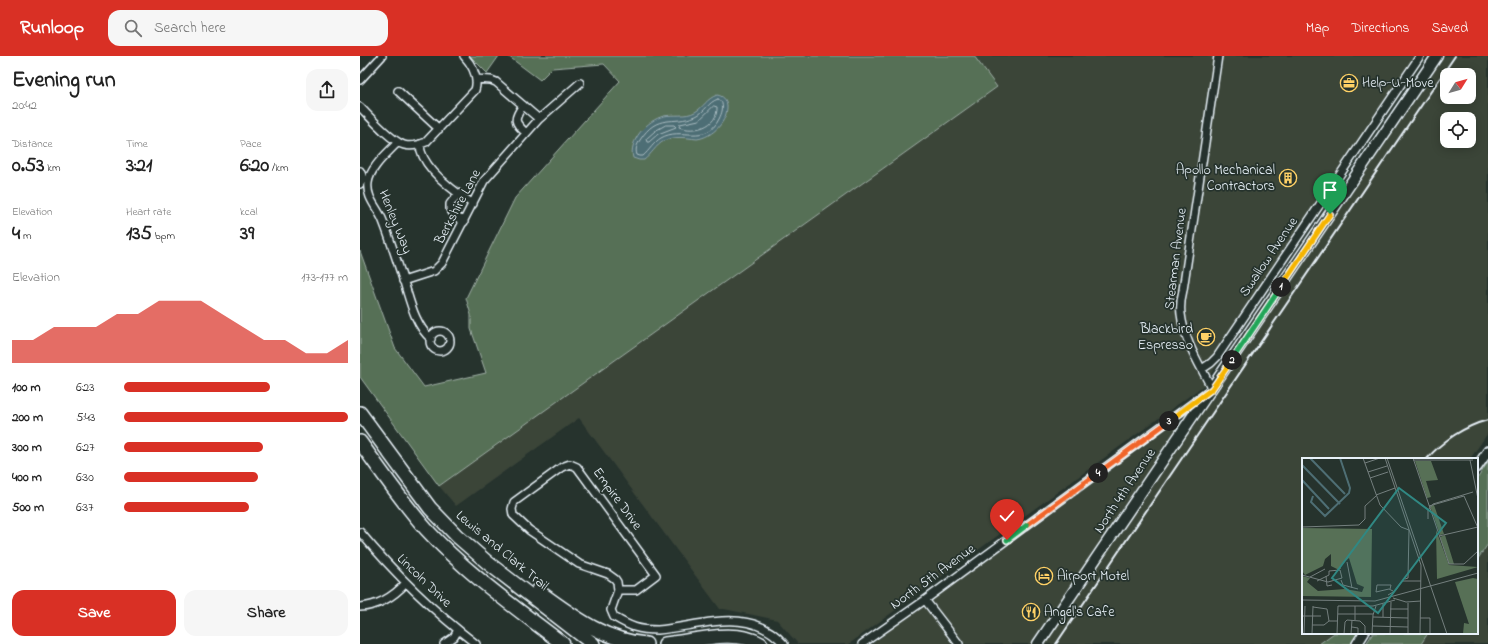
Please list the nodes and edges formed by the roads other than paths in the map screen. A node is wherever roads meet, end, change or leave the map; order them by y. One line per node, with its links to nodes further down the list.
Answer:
1 (382, 56): 7 (street)
2 (464, 56): 6 (street)
3 (1218, 56): 25 (street, Stearman Avenue)
4 (1420, 56): 13 (street, Swallow Avenue)
5 (1437, 56): 15 (main road, North 4th Avenue)
6 (476, 79): 10 (street); 14 (street)
7 (360, 80)
8 (580, 83): 12 (street, Berkshire Lane)
9 (398, 91): 14 (street)
10 (523, 105): 12 (street); 16 (street)
11 (360, 107): 17 (street)
12 (539, 119): 16 (street, Berkshire Lane)
13 (1376, 121): 15 (street); 25 (street, Swallow Avenue)
14 (439, 129): 18 (street)
15 (1388, 129): 26 (main road, North 4th Avenue)
16 (526, 133): 21 (street, Berkshire Lane)
17 (398, 142): 18 (street); 19 (street, Henley Way)
18 (420, 144): 20 (street)
19 (363, 178): 23 (street, Henley Way)
20 (458, 194): 21 (street); 22 (street)
21 (473, 204): 22 (street, Berkshire Lane)
22 (464, 222): 23 (street, Berkshire Lane)
23 (403, 281): 24 (street, Henley Way)
24 (431, 339)
25 (1202, 369): 26 (street, Stearman Avenue)
26 (1212, 389): 38 (street, North 5th Avenue); 55 (main road, North 4th Avenue)
27 (360, 413): 32 (highway, Lewis and Clark Trail)
28 (360, 442): 36 (highway)
29 (1488, 451): 30 (street)
30 (1478, 466)
31 (360, 532): 34 (street, Lincoln Drive)
32 (456, 536): 47 (highway, Lewis and Clark Trail); 48 (highway)
33 (652, 578): 35 (street); 37 (street); 37 (street, Empire Drive)
34 (406, 583): 39 (street); 40 (street, Lincoln Drive)
35 (657, 584)
36 (492, 590): 45 (highway); 46 (highway)
37 (618, 590): 42 (street)
38 (926, 600): 53 (street, North 5th Avenue); 54 (street)
39 (360, 607)
40 (458, 630): 43 (street); 44 (street, Lincoln Drive)
41 (1363, 634): 56 (street)
42 (783, 643)
43 (444, 644)
44 (476, 644)
45 (548, 644)
46 (563, 644)
47 (593, 644)
48 (646, 644)
49 (665, 644): 52 (highway)
50 (730, 644): 51 (highway)
51 (740, 644)
52 (761, 644)
53 (862, 644)
54 (959, 644)
55 (1038, 644)
56 (1356, 644)

